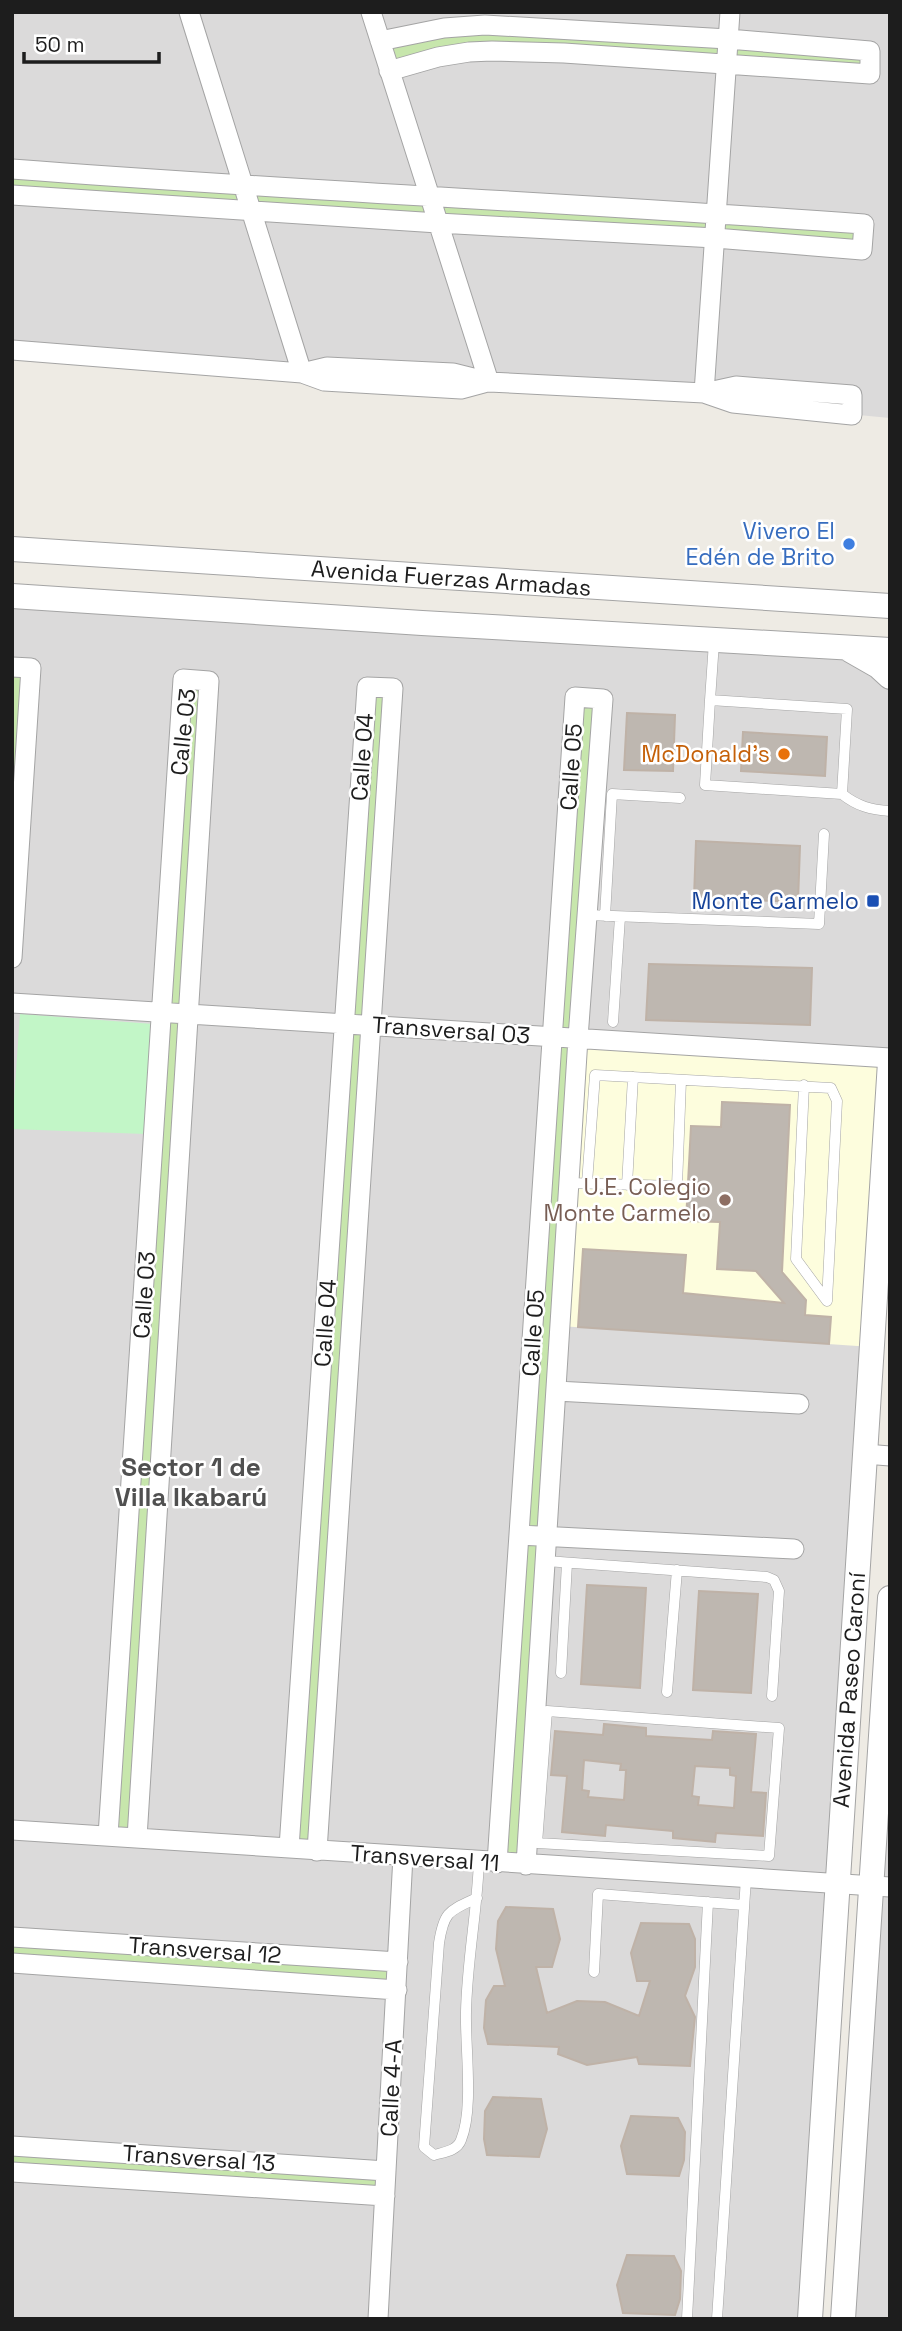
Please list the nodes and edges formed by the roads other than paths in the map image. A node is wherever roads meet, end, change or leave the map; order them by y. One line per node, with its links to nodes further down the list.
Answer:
1 (189, 12): 12 (street)
2 (371, 12): 6 (street)
3 (730, 12): 5 (street)
4 (528, 27): 5 (street); 6 (street); 7 (street)
5 (728, 39): 8 (street); 8 (street)
6 (380, 41): 9 (street)
7 (527, 52): 8 (street); 9 (street)
8 (727, 64): 17 (street)
9 (389, 71): 14 (street)
10 (12, 169): 11 (street)
11 (44, 172): 12 (street); 15 (street)
12 (243, 187): 14 (street); 16 (street)
13 (12, 194): 15 (street)
14 (429, 195): 17 (street); 18 (street)
15 (42, 196): 16 (street)
16 (251, 211): 18 (street); 21 (street)
17 (716, 213): 19 (street); 19 (street)
18 (438, 223): 19 (street); 22 (street)
19 (715, 238): 23 (street)
20 (12, 350): 21 (street)
21 (302, 373): 22 (street)
22 (489, 382): 23 (street)
23 (704, 393): 23 (street)
24 (12, 550): 27 (street, Avenida Fuerzas Armadas)
25 (890, 590): 27 (street)
26 (12, 596): 29 (street, Avenida Fuerzas Armadas)
27 (857, 604): 28 (street, Avenida Fuerzas Armadas)
28 (890, 606)
29 (714, 640): 30 (street, Avenida Fuerzas Armadas); 34 (lane)
30 (843, 647): 31 (street, Avenida Fuerzas Armadas); 33 (street)
31 (890, 650)
32 (12, 667): 53 (street)
33 (890, 677)
34 (710, 700): 35 (lane); 35 (lane)
35 (842, 794): 37 (lane)
36 (680, 798): 49 (lane)
37 (890, 811)
38 (568, 813): 39 (street); 39 (street, Calle 05); 41 (street, Calle 05)
39 (594, 814): 42 (street, Calle 05)
40 (824, 834): 50 (lane)
41 (565, 846): 42 (street); 47 (street, Calle 05)
42 (592, 848): 48 (street, Calle 05)
43 (356, 852): 44 (street); 44 (street, Calle 04); 58 (street, Calle 04)
44 (383, 854): 59 (street, Calle 04)
45 (172, 868): 46 (street); 46 (street, Calle 03); 55 (street, Calle 03)
46 (197, 869): 56 (street, Calle 03)
47 (563, 893): 48 (street); 51 (street, Calle 05)
48 (589, 894): 49 (street, Calle 05)
49 (596, 916): 50 (lane); 52 (street, Calle 05)
50 (620, 917): 57 (lane)
51 (560, 935): 52 (street); 60 (street, Calle 05)
52 (586, 936): 61 (street, Calle 05)
53 (12, 958)
54 (12, 1003): 55 (street, Transversal 03)
55 (162, 1012): 56 (street, Transversal 03); 76 (street, Calle 03)
56 (188, 1014): 58 (street, Transversal 03); 77 (street, Calle 03)
57 (613, 1022)
58 (344, 1024): 59 (street, Transversal 03); 78 (street, Calle 04)
59 (372, 1025): 60 (street, Transversal 03); 79 (street, Calle 04)
60 (553, 1036): 61 (street, Transversal 03); 66 (street, Calle 05)
61 (579, 1038): 62 (street, Transversal 03); 67 (street, Calle 05)
62 (890, 1060): 72 (street, Avenida Paseo Caroní)
63 (633, 1077): 64 (lane); 67 (lane); 68 (lane)
64 (681, 1080): 65 (lane); 68 (lane)
65 (804, 1085): 65 (lane)
66 (543, 1181): 67 (street); 70 (street, Calle 05)
67 (578, 1183): 68 (lane); 69 (street, Calle 05)
68 (627, 1185)
69 (556, 1396): 70 (street); 71 (street); 75 (street, Calle 05)
70 (528, 1399): 74 (street, Calle 05)
71 (799, 1404)
72 (864, 1454): 73 (street); 103 (street, Avenida Paseo Caroní)
73 (890, 1456)
74 (525, 1458): 75 (street); 80 (street, Calle 05)
75 (552, 1460): 81 (street, Calle 05)
76 (130, 1510): 77 (street); 87 (street, Calle 03)
77 (157, 1511): 88 (street, Calle 03)
78 (311, 1533): 79 (street); 95 (street, Calle 04)
79 (337, 1535): 96 (street, Calle 04)
80 (519, 1535): 81 (street); 99 (street, Calle 05)
81 (547, 1536): 82 (street); 83 (street, Calle 05)
82 (794, 1549)
83 (546, 1561): 84 (lane); 100 (street, Calle 05)
84 (567, 1563): 85 (lane); 89 (lane)
85 (677, 1570): 90 (lane); 91 (lane)
86 (890, 1598): 104 (street, Avenida Paseo Caroní)
87 (119, 1672): 88 (street); 93 (street, Calle 03)
88 (147, 1673): 94 (street, Calle 03)
89 (561, 1673)
90 (667, 1692)
91 (772, 1696)
92 (12, 1830): 93 (street, Transversal 11)
93 (108, 1836): 94 (street, Transversal 11)
94 (137, 1838): 95 (street, Transversal 11)
95 (289, 1849): 96 (street, Transversal 11)
96 (317, 1851): 98 (street, Transversal 11)
97 (682, 1851): 97 (lane); 101 (lane)
98 (403, 1856): 99 (street, Transversal 11); 110 (street, Calle 4-A)
99 (488, 1862): 100 (street, Transversal 11); 105 (lane)
100 (527, 1865): 101 (street, Transversal 11)
101 (681, 1875): 102 (street, Transversal 11)
102 (746, 1878): 103 (street, Transversal 11); 107 (lane)
103 (837, 1884): 104 (street, Transversal 11); 124 (street, Avenida Paseo Caroní)
104 (881, 1887): 125 (street, Avenida Paseo Caroní)
105 (477, 1898): 105 (lane)
106 (708, 1902): 107 (lane); 113 (lane); 122 (lane)
107 (744, 1905): 123 (lane)
108 (12, 1937): 109 (street, Transversal 12)
109 (112, 1944): 110 (street, Transversal 12); 112 (street)
110 (398, 1962): 114 (street, Calle 4-A)
111 (12, 1964): 112 (street, Transversal 12)
112 (109, 1970): 114 (street, Transversal 12)
113 (594, 1972)
114 (397, 1990): 117 (street, Calle 4-A)
115 (12, 2146): 116 (street, Transversal 13)
116 (95, 2152): 117 (street, Transversal 13); 119 (street)
117 (386, 2171): 120 (street, Calle 4-A)
118 (12, 2172): 119 (street, Transversal 13)
119 (92, 2177): 120 (street, Transversal 13)
120 (385, 2196): 121 (street, Calle 4-A)
121 (378, 2319)
122 (687, 2319)
123 (717, 2319)
124 (810, 2319)
125 (844, 2319)

